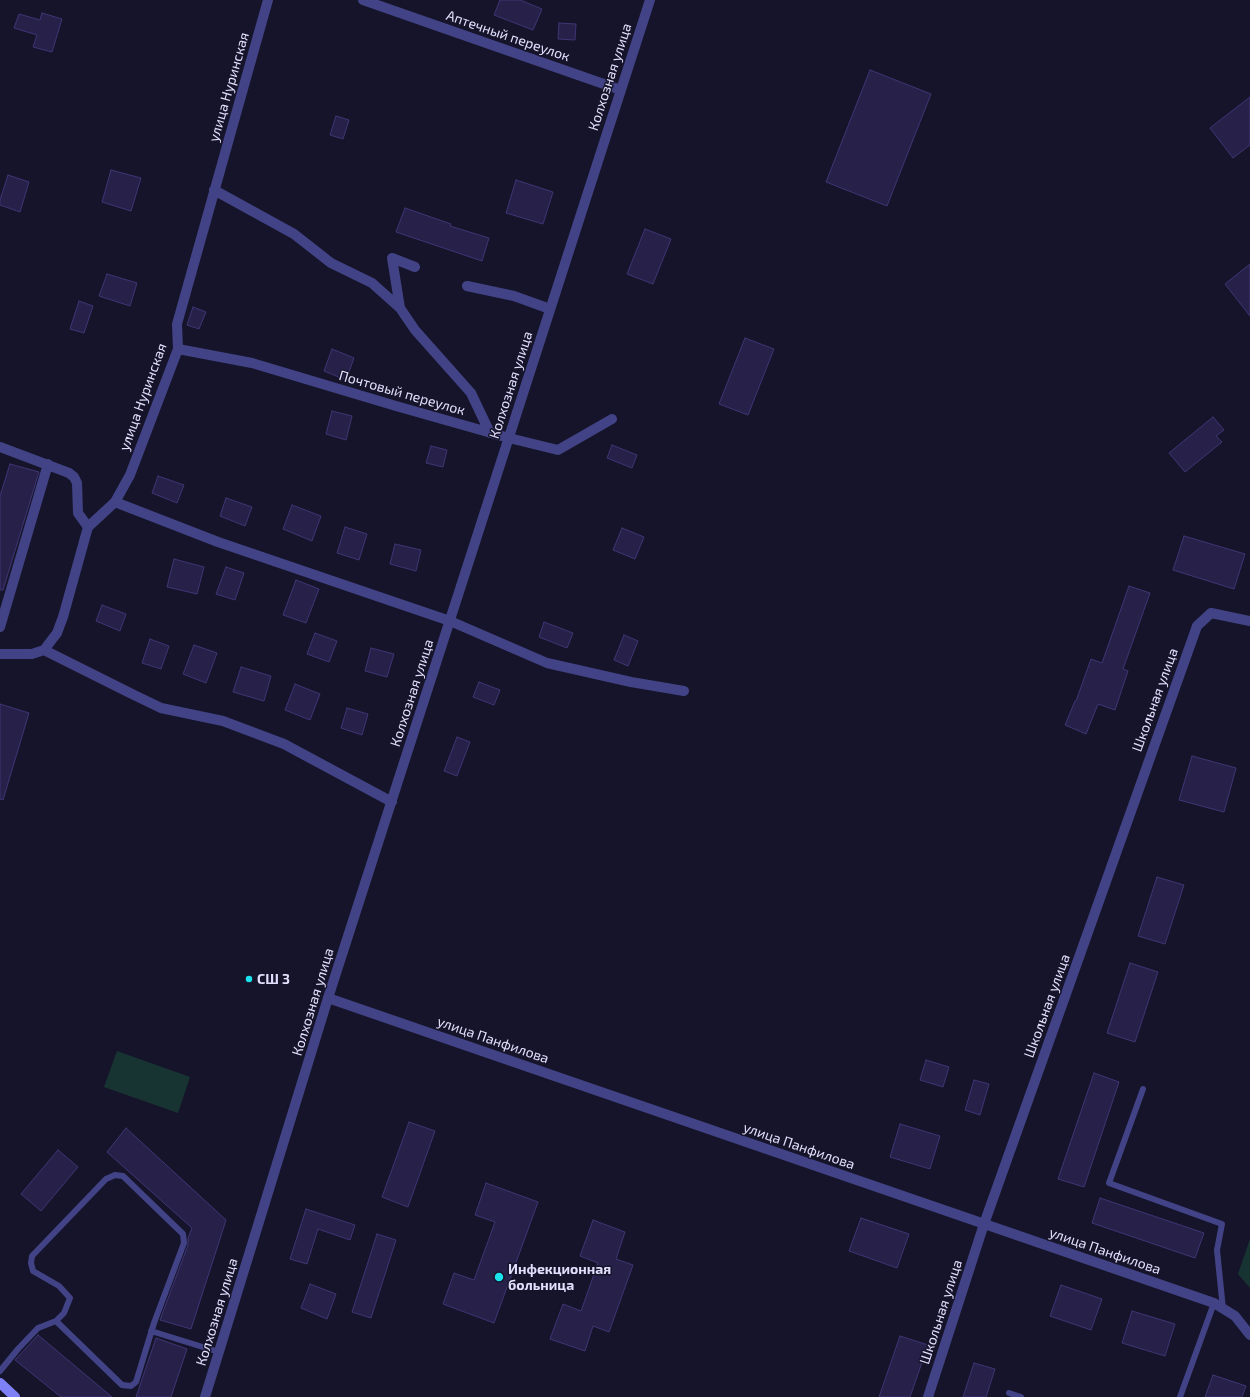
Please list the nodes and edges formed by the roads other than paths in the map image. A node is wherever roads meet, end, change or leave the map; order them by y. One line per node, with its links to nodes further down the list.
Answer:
1 (268, 0): 5 (street, улица Нуринская)
2 (363, 0): 4 (street, Аптечный переулок)
3 (650, 0): 4 (street, Колхозная улица)
4 (621, 90): 9 (street, Колхозная улица)
5 (214, 190): 8 (street); 10 (street, улица Нуринская)
6 (415, 267): 8 (street)
7 (467, 286): 9 (street)
8 (400, 308): 12 (street)
9 (550, 310): 13 (street, Колхозная улица)
10 (178, 349): 12 (street, Почтовый переулок); 16 (street, улица Нуринская)
11 (612, 418): 13 (street, Почтовый переулок)
12 (490, 433): 13 (street, Почтовый переулок)
13 (509, 438): 18 (street, Колхозная улица)
14 (0, 447): 15 (street)
15 (48, 464): 17 (street); 20 (street)
16 (115, 502): 17 (street, улица Нуринская); 18 (street)
17 (88, 527): 21 (street)
18 (450, 621): 23 (street); 24 (street, Колхозная улица)
19 (1250, 621): 27 (street, Школьная улица)
20 (0, 627)
21 (44, 650): 22 (street); 24 (street)
22 (0, 654)
23 (684, 691)
24 (392, 802): 25 (street, Колхозная улица)
25 (328, 998): 27 (street, улица Панфилова); 33 (street, Колхозная улица)
26 (1143, 1089): 29 (lane)
27 (984, 1224): 28 (street, улица Панфилова); 39 (street, Школьная улица)
28 (1214, 1303): 29 (street, улица Панфилова); 41 (lane)
29 (1223, 1309): 32 (street, улица Панфилова)
30 (56, 1321): 31 (lane); 31 (lane); 34 (lane)
31 (152, 1331): 33 (lane)
32 (1250, 1335)
33 (219, 1352): 38 (street, Колхозная улица)
34 (0, 1371)
35 (0, 1383): 37 (main road)
36 (1009, 1393): 40 (lane)
37 (15, 1397)
38 (205, 1397)
39 (928, 1397)
40 (1020, 1397)
41 (1180, 1397)

